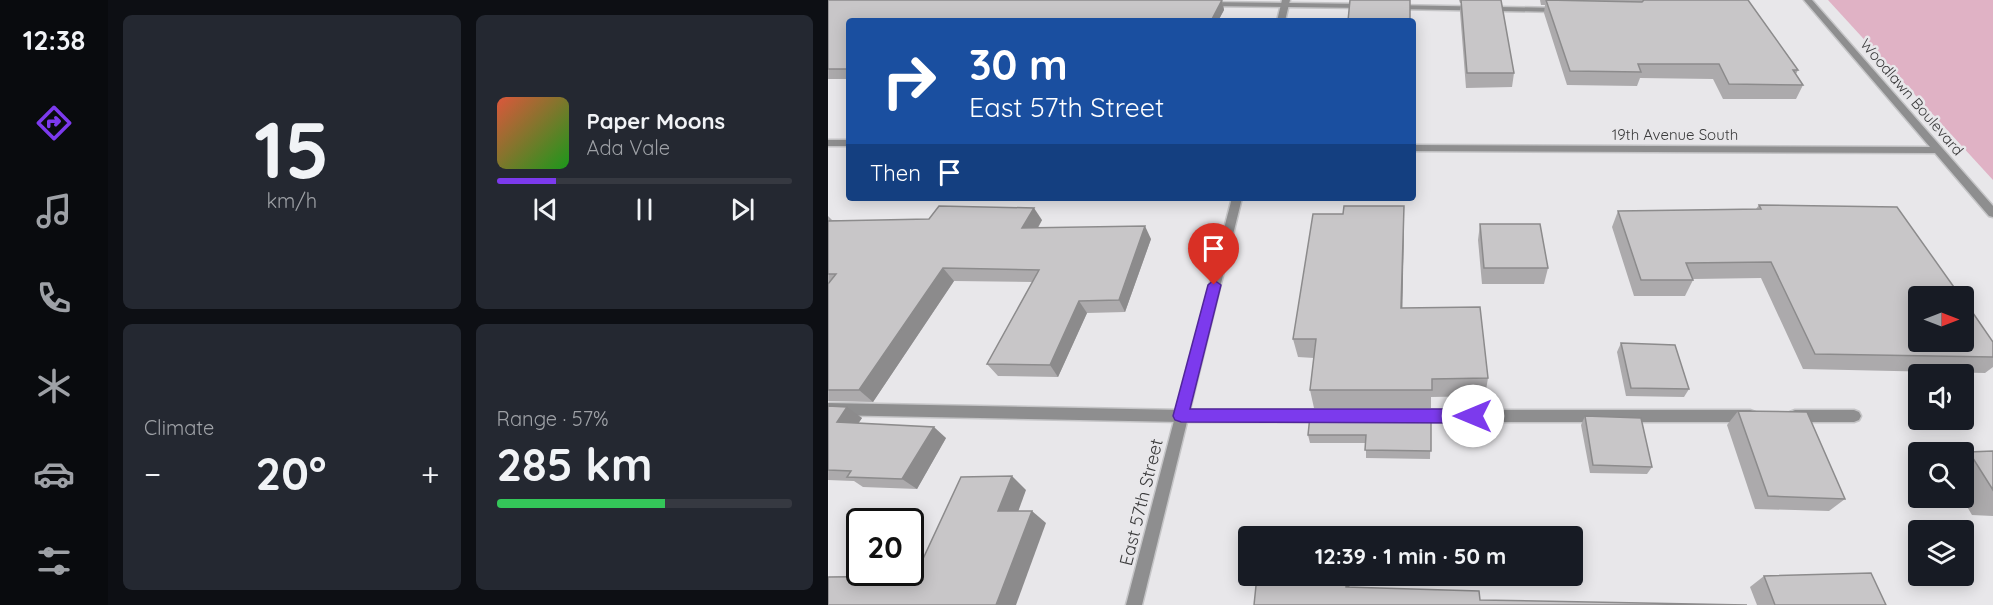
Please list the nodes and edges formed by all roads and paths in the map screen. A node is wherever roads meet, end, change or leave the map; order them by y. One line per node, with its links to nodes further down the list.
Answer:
1 (1808, 0): 11 (street, Woodlawn Boulevard)
2 (1286, 2): 3 (street); 4 (street); 7 (street)
3 (1199, 4)
4 (1370, 6)
5 (1382, 6): 6 (street)
6 (1568, 10)
7 (1282, 18)
8 (828, 143): 9 (street)
9 (846, 143)
10 (1416, 148): 11 (street, 19th Avenue South)
11 (1938, 150): 13 (street, Woodlawn Boulevard)
12 (1236, 201): 15 (street, East 57th Street)
13 (1993, 213)
14 (828, 409): 15 (street)
15 (1181, 416): 16 (street); 19 (street, East 57th Street)
16 (1758, 416)
17 (1782, 416): 18 (street)
18 (1854, 416)
19 (1134, 605)

